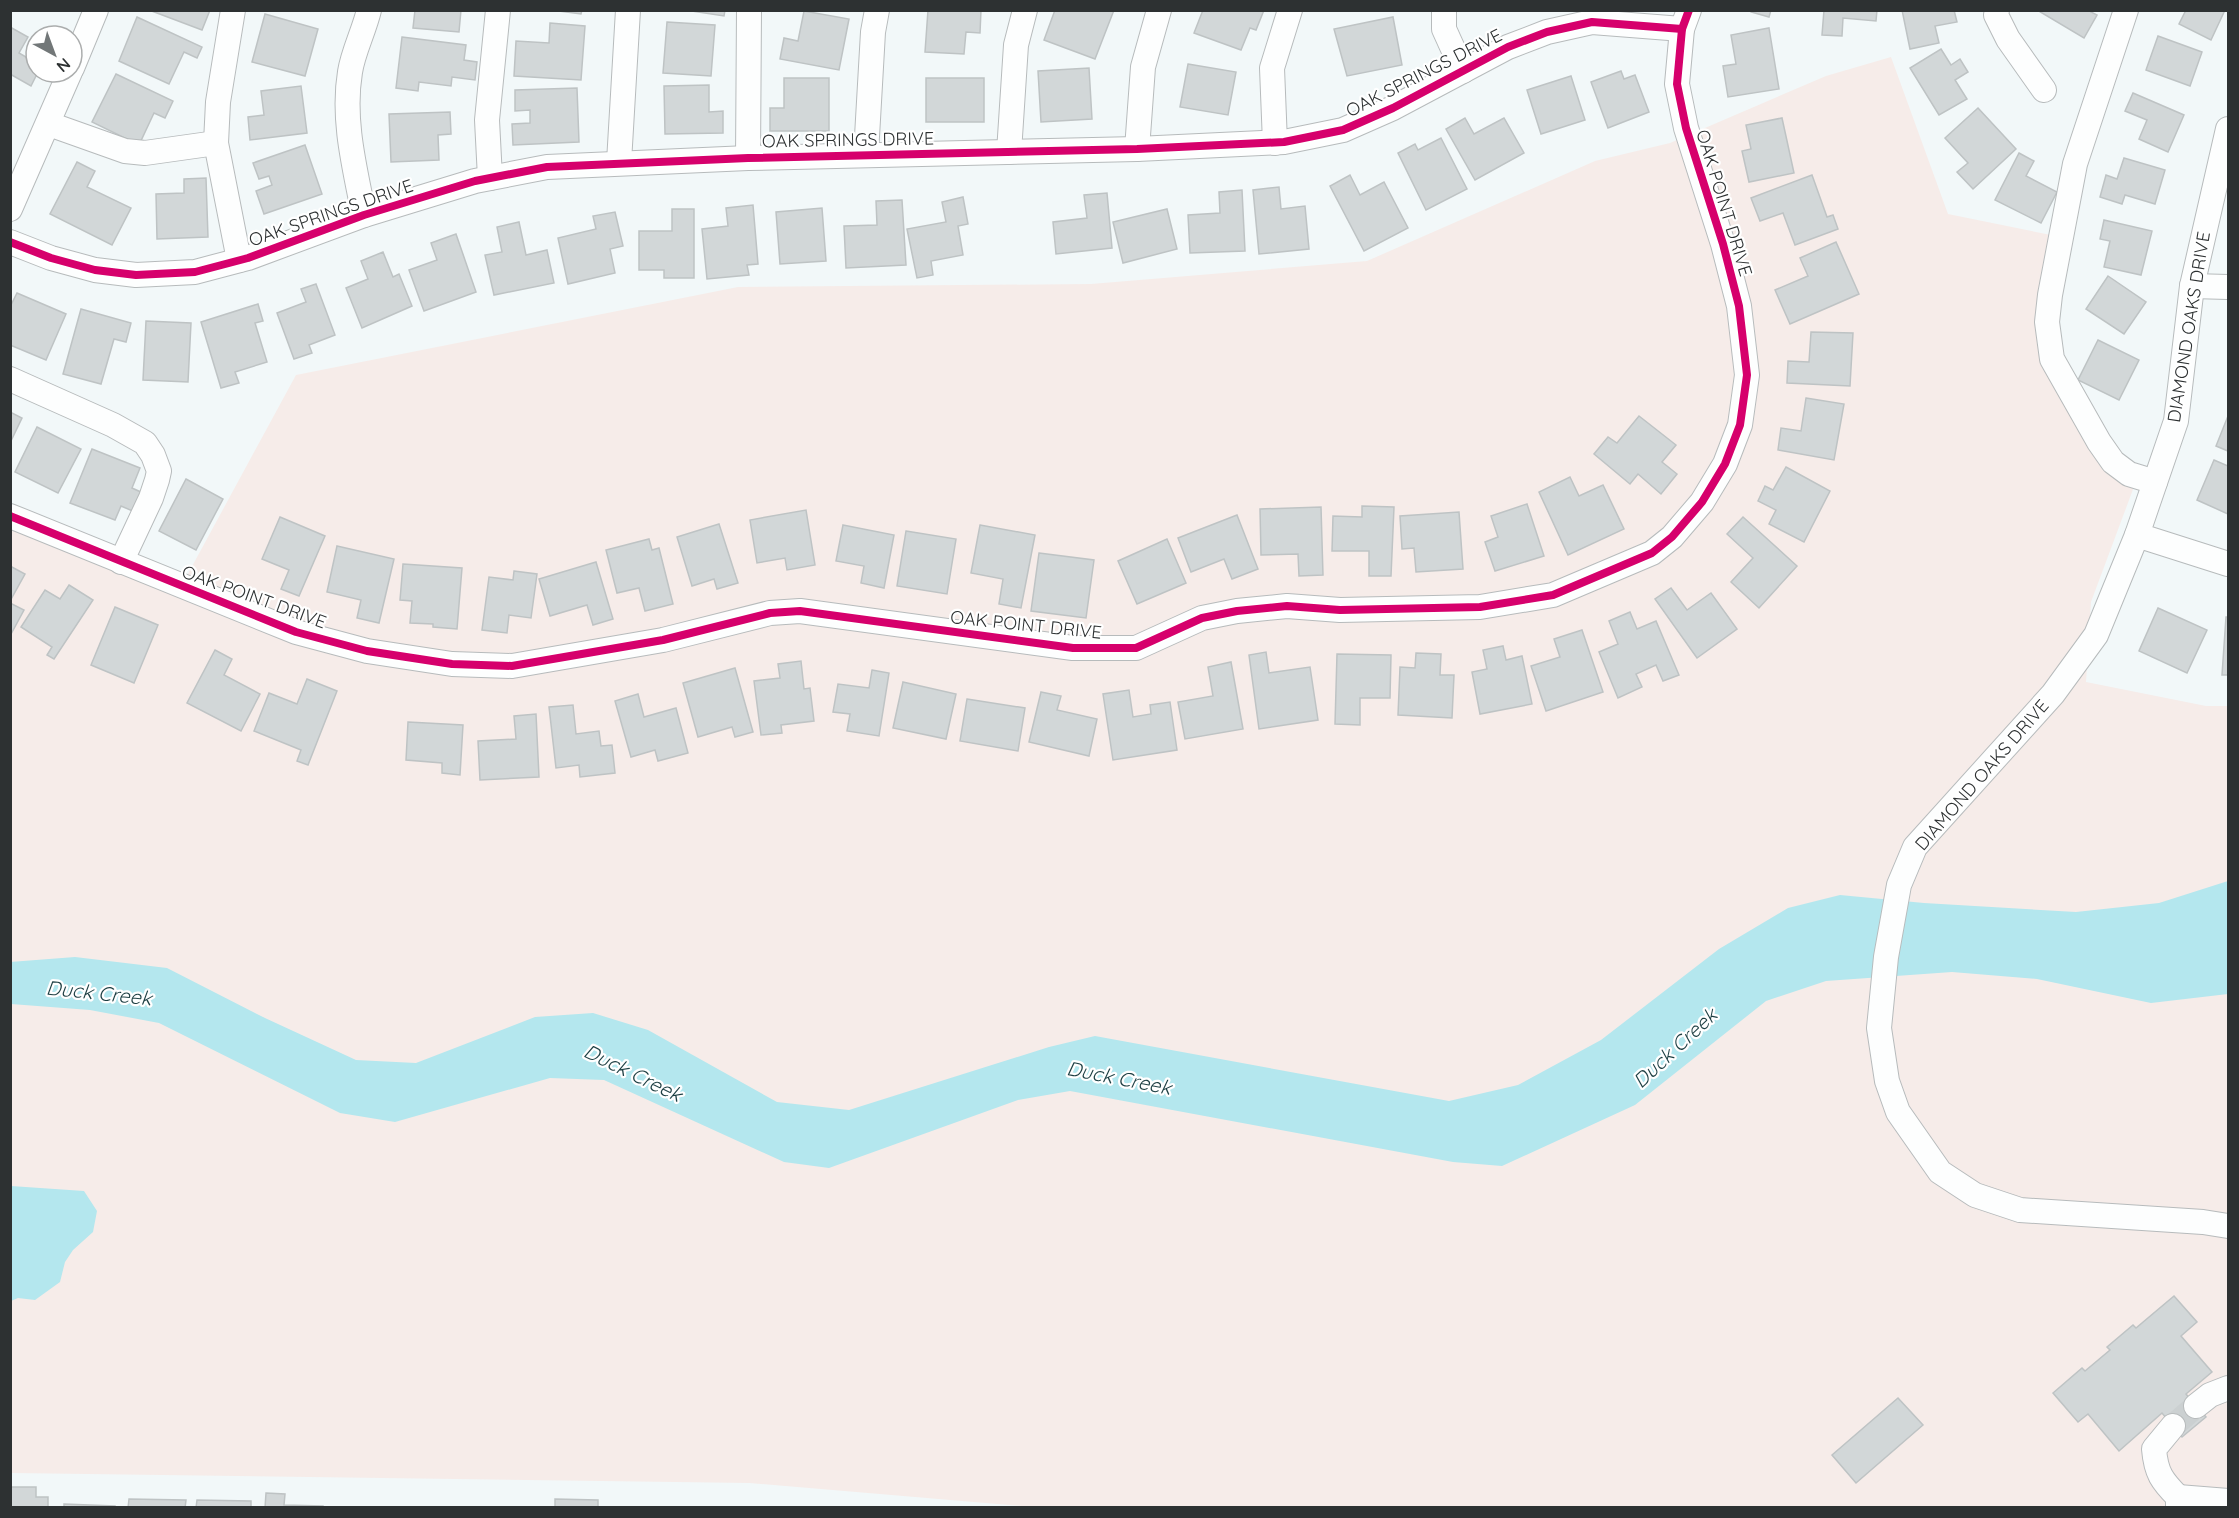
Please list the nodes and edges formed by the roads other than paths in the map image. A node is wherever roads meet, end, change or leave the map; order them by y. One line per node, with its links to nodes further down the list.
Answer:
1 (96, 10): 16 (street)
2 (233, 10): 22 (street)
3 (369, 10): 32 (street)
4 (498, 10): 30 (street)
5 (628, 10): 29 (street)
6 (749, 10): 28 (street)
7 (877, 10): 27 (street)
8 (1024, 10): 25 (street)
9 (1158, 10): 24 (street)
10 (1290, 10): 23 (street)
11 (1444, 10): 17 (street)
12 (1997, 10): 19 (street)
13 (2126, 10): 38 (street)
14 (1565, 19): 15 (street, OAK SPRINGS DRIVE); 17 (street, OAK SPRINGS DRIVE)
15 (1685, 20): 41 (street, OAK POINT DRIVE)
16 (84, 39)
17 (1463, 71): 23 (street, OAK SPRINGS DRIVE)
18 (65, 84): 20 (street)
19 (2044, 90)
20 (49, 124): 22 (street); 31 (street)
21 (2229, 129): 26 (street, DIAMOND OAKS DRIVE)
22 (216, 143): 34 (street)
23 (1275, 143): 24 (street, OAK SPRINGS DRIVE)
24 (1137, 149): 25 (street, OAK SPRINGS DRIVE)
25 (1009, 152): 27 (street, OAK SPRINGS DRIVE)
26 (2226, 153): 35 (street, DIAMOND OAKS DRIVE)
27 (866, 154): 28 (street, OAK SPRINGS DRIVE)
28 (748, 158): 29 (street, OAK SPRINGS DRIVE)
29 (619, 162): 30 (street, OAK SPRINGS DRIVE)
30 (490, 178): 32 (street, OAK SPRINGS DRIVE)
31 (10, 208)
32 (364, 215): 34 (street, OAK SPRINGS DRIVE)
33 (10, 242): 34 (street, OAK SPRINGS DRIVE)
34 (239, 260)
35 (2192, 286): 36 (street); 38 (street, DIAMOND OAKS DRIVE)
36 (2229, 287)
37 (10, 379): 41 (street)
38 (2155, 482): 40 (street, DIAMOND OAKS DRIVE)
39 (10, 516): 41 (street, OAK POINT DRIVE)
40 (2137, 535): 42 (street); 43 (street, DIAMOND OAKS DRIVE)
41 (121, 562)
42 (2229, 564)
43 (2229, 1226)
44 (2229, 1388): 45 (street)
45 (2196, 1406)
46 (2173, 1426): 48 (street)
47 (2229, 1501): 48 (street)
48 (2178, 1502)

